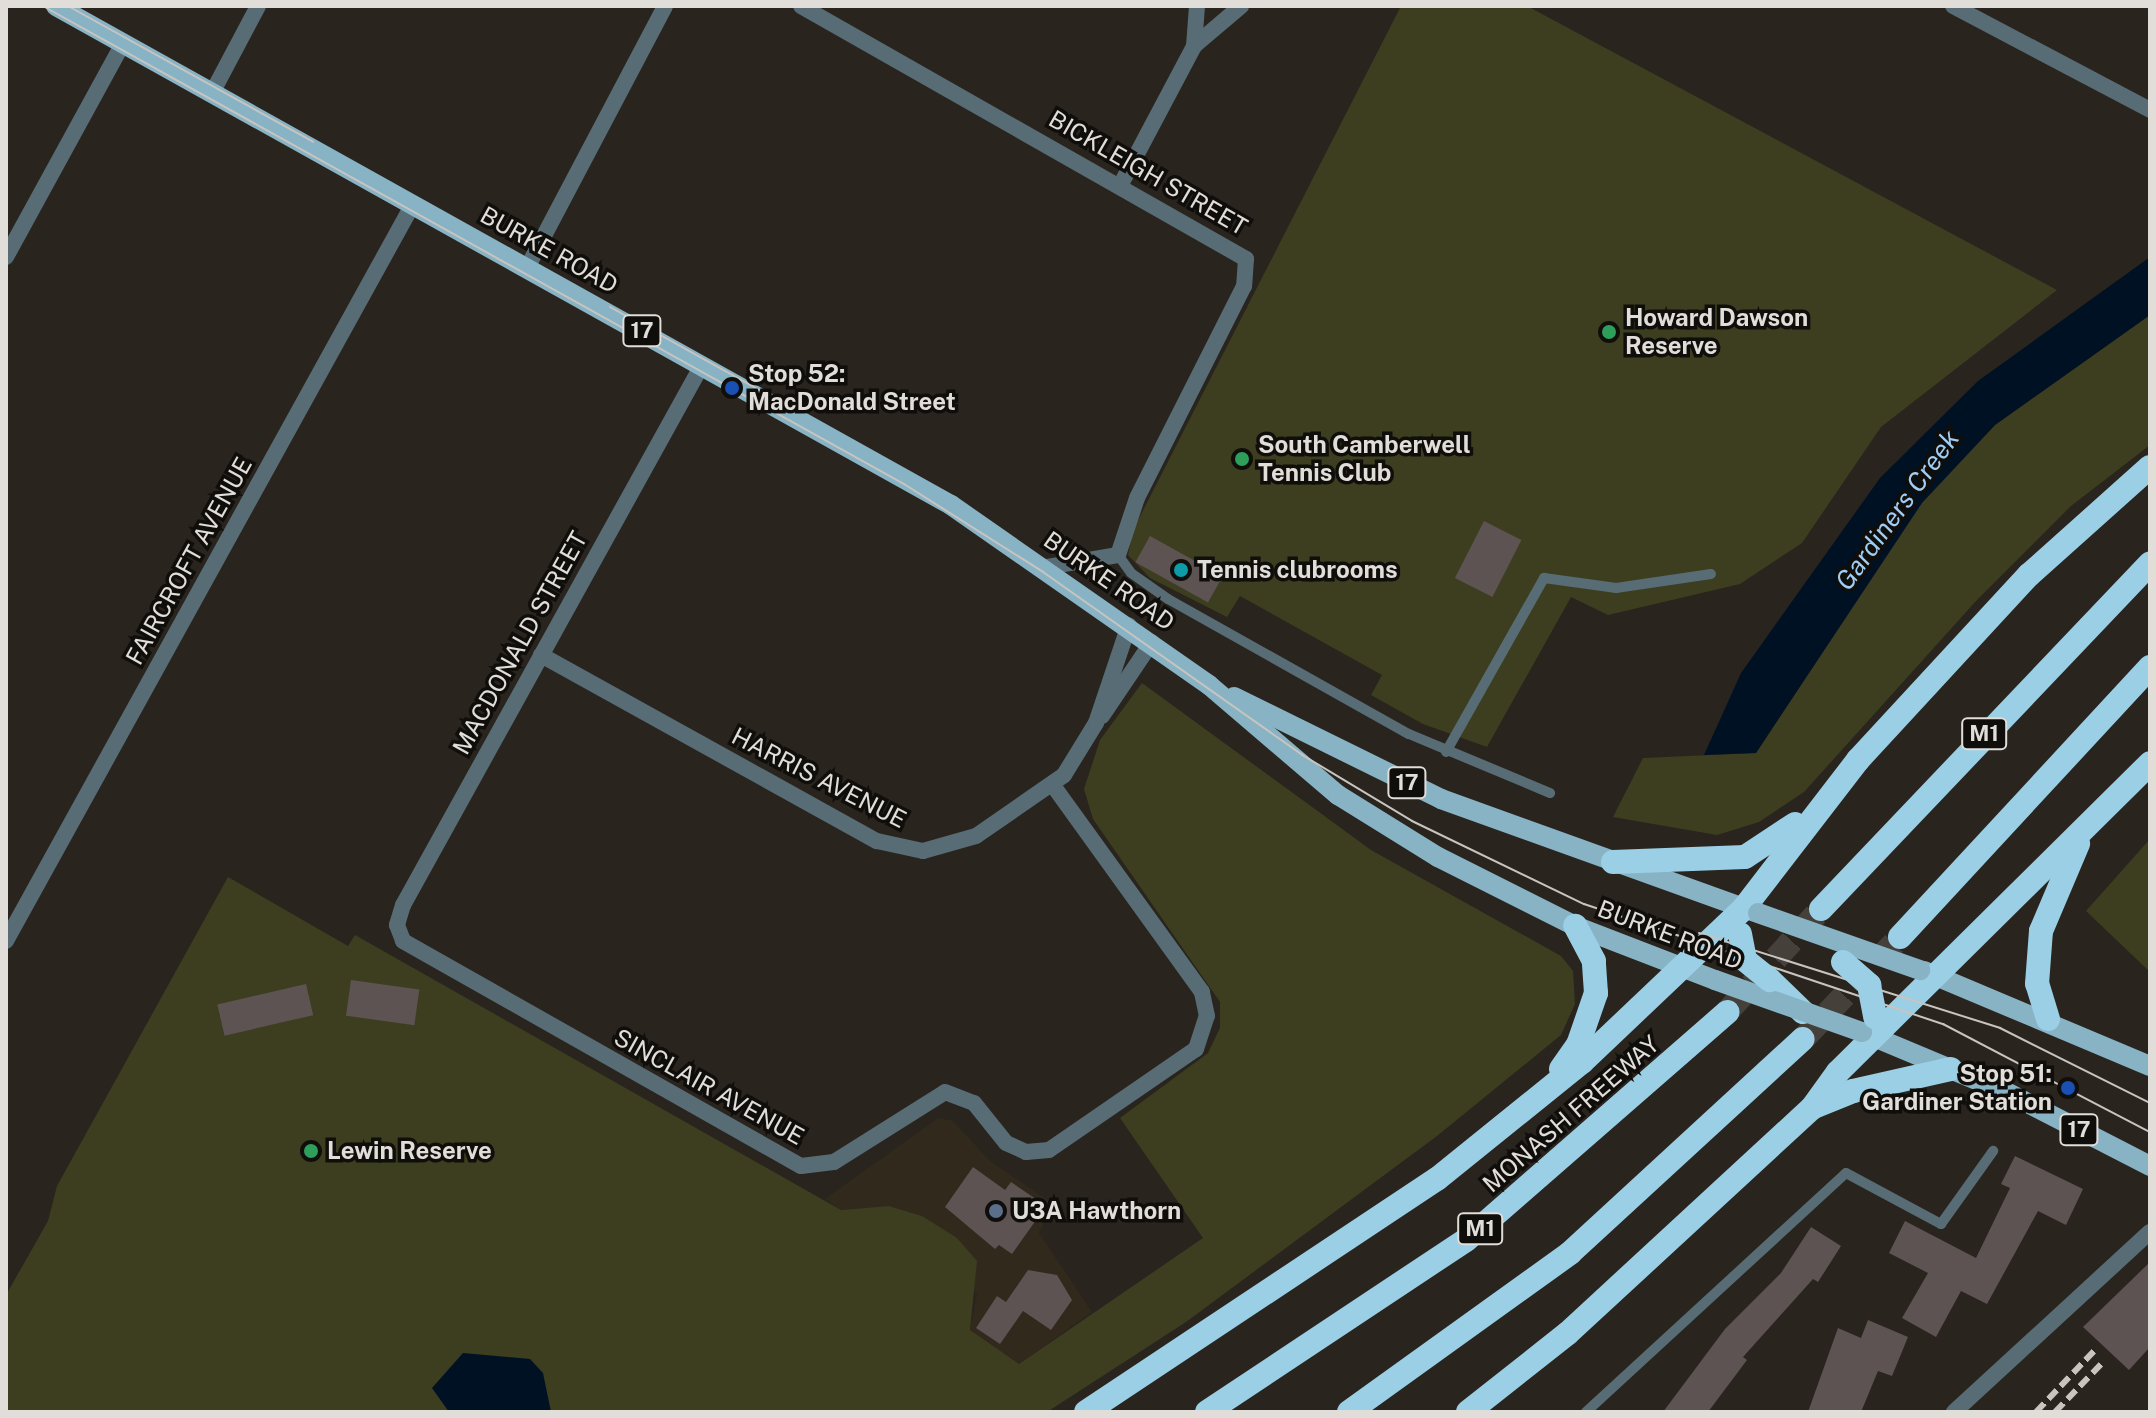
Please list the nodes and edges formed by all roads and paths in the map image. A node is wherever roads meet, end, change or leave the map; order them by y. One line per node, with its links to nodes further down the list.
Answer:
1 (56, 6): 8 (main road, BURKE ROAD / 17)
2 (258, 6): 10 (street)
3 (665, 6): 15 (street)
4 (801, 6): 12 (street, BICKLEIGH STREET)
5 (1197, 6): 9 (street)
6 (1241, 6): 9 (street)
7 (1953, 6): 11 (street)
8 (123, 43): 10 (main road, BURKE ROAD / 17); 14 (street)
9 (1194, 46): 12 (street)
10 (212, 93): 13 (main road, BURKE ROAD / 17)
11 (2150, 110)
12 (1121, 184): 18 (street, BICKLEIGH STREET)
13 (413, 204): 15 (main road, BURKE ROAD / 17); 40 (street, FAIRCROFT AVENUE)
14 (6, 257)
15 (527, 268): 16 (main road, BURKE ROAD / 17)
16 (702, 365): 20 (main road, BURKE ROAD / 17); 24 (street, MACDONALD STREET)
17 (2150, 467): 29 (highway)
18 (1118, 555): 20 (street); 28 (lane)
19 (2150, 563): 35 (highway, M1)
20 (1046, 567): 22 (main road, BURKE ROAD / 17)
21 (1711, 574): 28 (lane)
22 (1129, 625): 23 (main road, BURKE ROAD / 17); 27 (street, HARRIS AVENUE)
23 (1152, 642): 26 (main road, BURKE ROAD / 17); 27 (street, HARRIS AVENUE)
24 (541, 655): 31 (street, HARRIS AVENUE); 41 (street, MACDONALD STREET)
25 (2150, 667): 39 (highway)
26 (1209, 685): 34 (main road, BURKE ROAD / 17); 37 (main road, BURKE ROAD / 17)
27 (1096, 723): 31 (street, HARRIS AVENUE)
28 (1446, 752): 32 (lane)
29 (1858, 760): 34 (highway); 36 (highway)
30 (2150, 763): 33 (highway)
31 (1052, 784): 41 (street, SINCLAIR AVENUE)
32 (1550, 793)
33 (2091, 821): 43 (highway); 46 (highway)
34 (1613, 862): 36 (main road, BURKE ROAD / 17)
35 (1821, 909)
36 (1751, 910): 38 (main road, BURKE ROAD / 17, bridge); 42 (highway); 45 (highway, bridge)
37 (1575, 926): 42 (main road, BURKE ROAD / 17); 51 (highway)
38 (1813, 932): 43 (main road, BURKE ROAD / 17, bridge); 47 (highway, bridge)
39 (1900, 937)
40 (6, 941)
41 (408, 946)
42 (1689, 971): 45 (main road, BURKE ROAD / 17, bridge); 51 (highway)
43 (1928, 973): 46 (main road, BURKE ROAD / 17); 47 (highway)
44 (1727, 1012): 57 (highway, MONASH FREEWAY / M1)
45 (1803, 1012): 47 (main road, BURKE ROAD / 17, bridge)
46 (2048, 1019): 49 (main road, BURKE ROAD / 17)
47 (1870, 1029): 50 (main road, BURKE ROAD / 17); 52 (highway)
48 (1803, 1039): 58 (highway)
49 (2150, 1066)
50 (1951, 1069): 52 (highway); 54 (main road, BURKE ROAD / 17)
51 (1541, 1097): 56 (highway)
52 (1812, 1108): 59 (highway)
53 (1993, 1151): 60 (lane)
54 (2150, 1166)
55 (2150, 1232): 61 (street)
56 (1086, 1412)
57 (1207, 1412)
58 (1349, 1412)
59 (1468, 1412)
60 (1586, 1412)
61 (1954, 1412)

